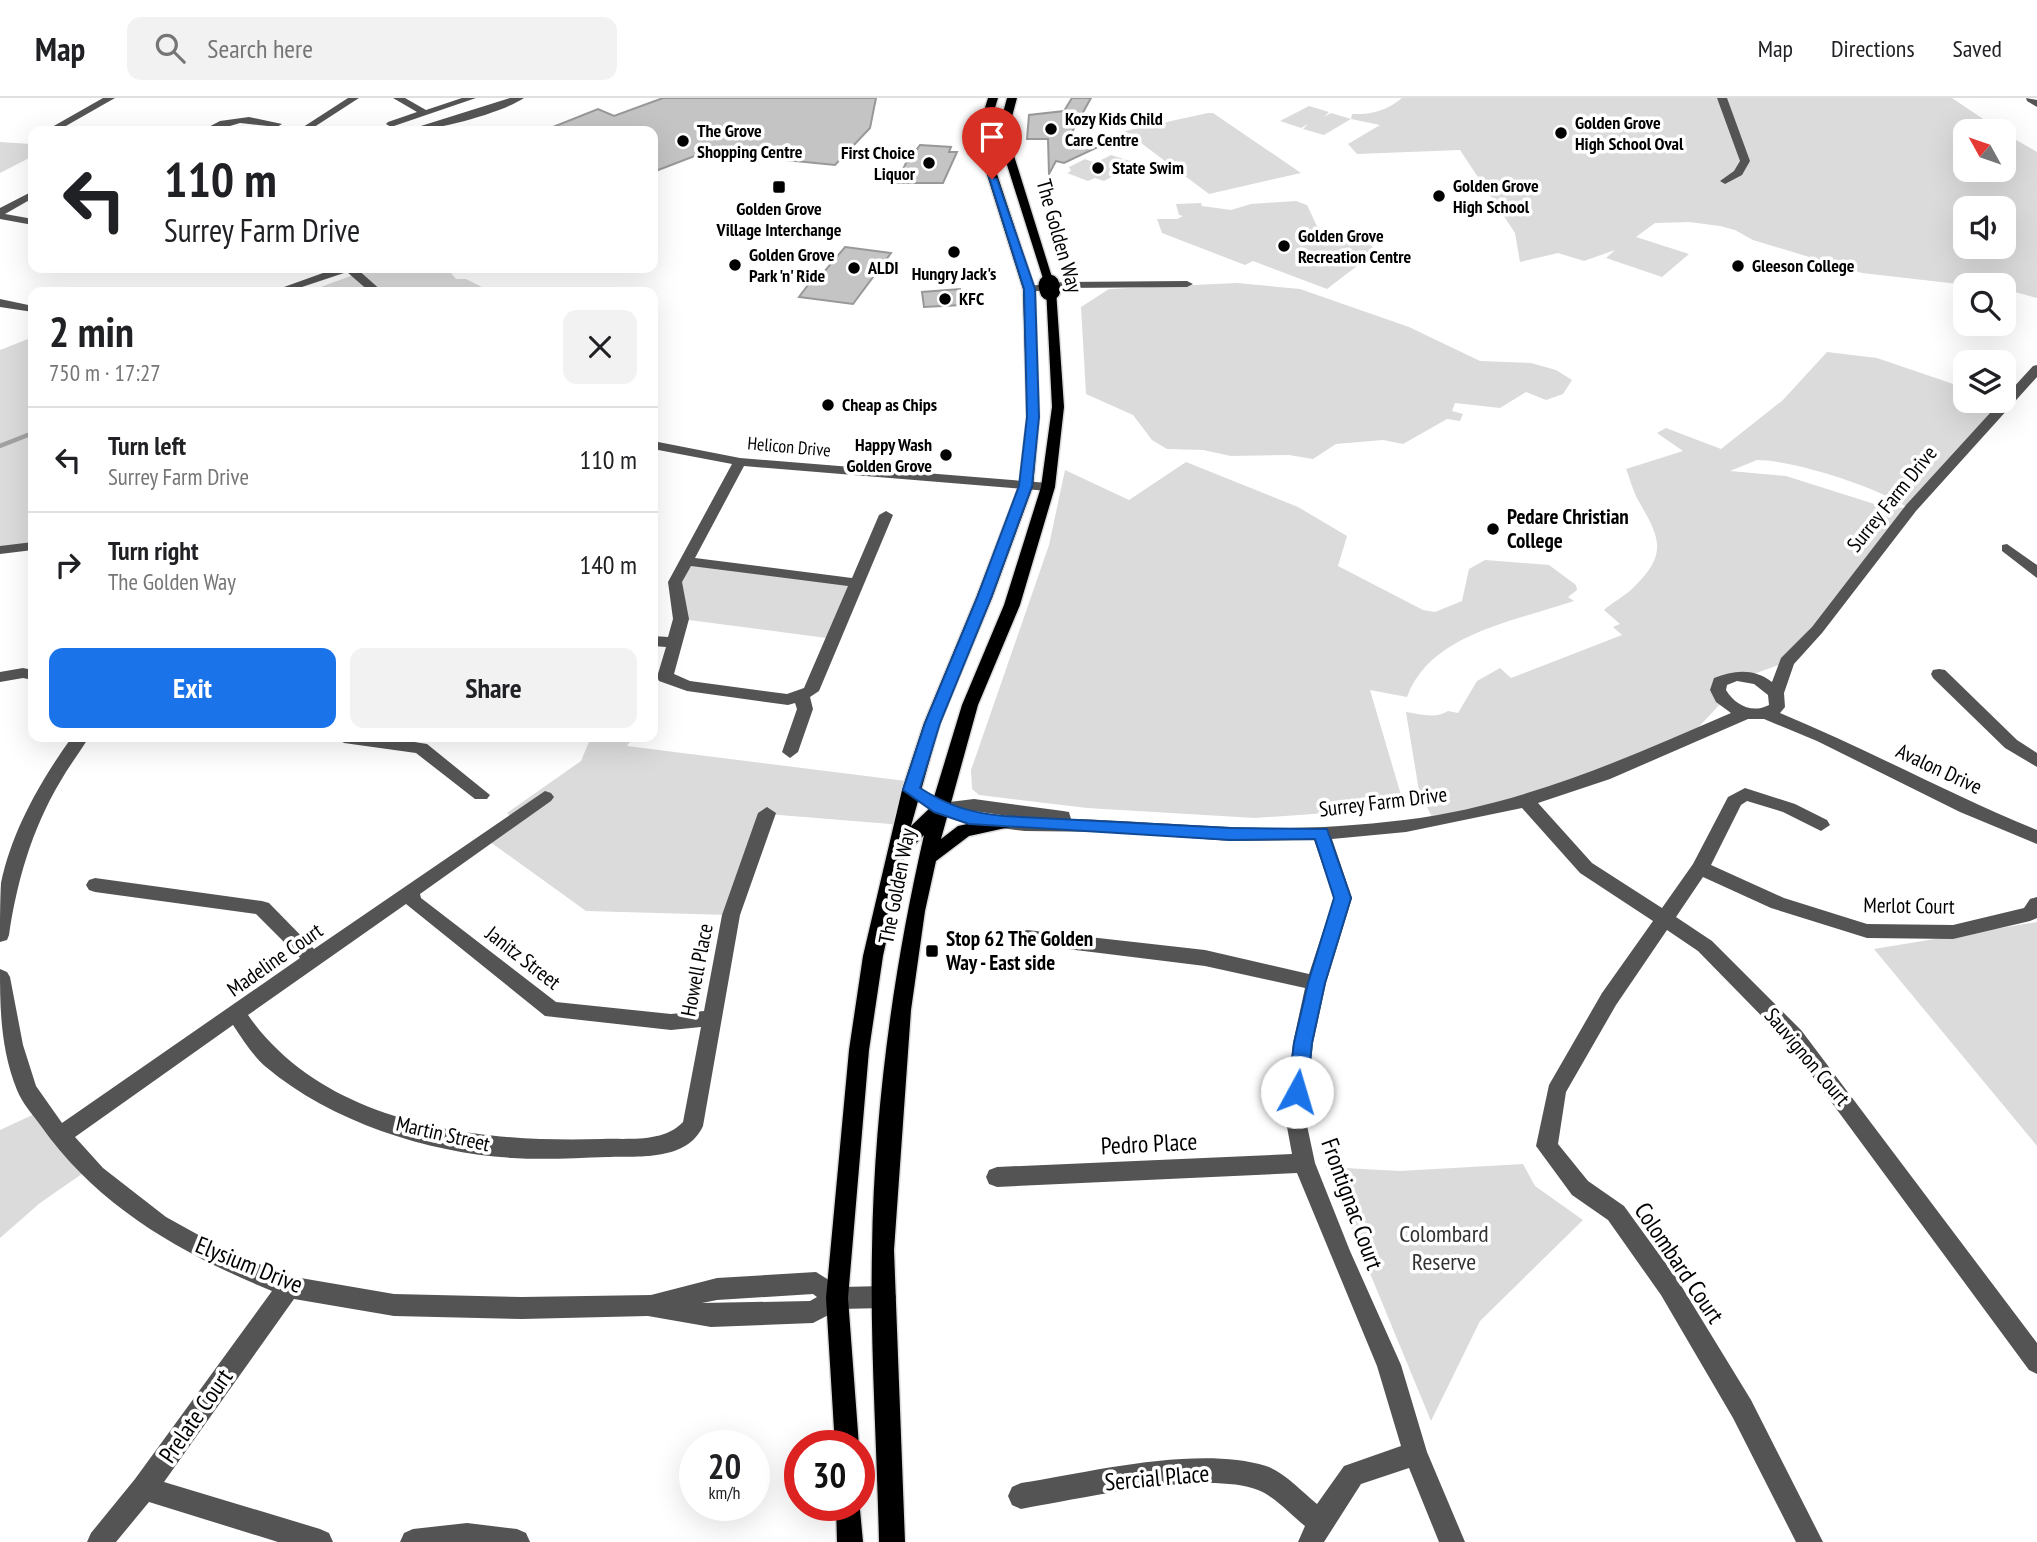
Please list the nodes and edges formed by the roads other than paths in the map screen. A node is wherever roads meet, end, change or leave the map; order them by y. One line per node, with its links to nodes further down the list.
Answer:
1 (78, 98): 11 (street)
2 (354, 98): 19 (street)
3 (363, 98): 20 (street)
4 (398, 98): 14 (street)
5 (471, 98): 14 (street)
6 (519, 98): 21 (street)
7 (993, 98): 13 (main road, The Golden Way)
8 (1012, 98): 12 (main road, The Golden Way)
9 (1722, 98): 24 (street)
10 (530, 99): 22 (street)
11 (107, 100): 17 (street)
12 (1009, 110): 13 (main road); 23 (main road, The Golden Way)
13 (989, 111): 29 (main road, The Golden Way)
14 (425, 113): 16 (street)
15 (277, 124): 18 (street)
16 (391, 124)
17 (59, 126)
18 (216, 126)
19 (310, 126)
20 (317, 126)
21 (430, 126)
22 (449, 126)
23 (1006, 146): 28 (main road, The Golden Way); 29 (main road)
24 (1725, 181)
25 (28, 197): 26 (street)
26 (0, 214): 27 (street)
27 (28, 221)
28 (1031, 228): 29 (main road); 35 (main road, The Golden Way)
29 (1011, 230): 36 (main road, The Golden Way)
30 (333, 273): 33 (street)
31 (354, 273): 34 (street)
32 (1187, 284): 35 (street)
33 (291, 287)
34 (371, 287)
35 (1050, 288): 36 (street); 43 (main road, The Golden Way)
36 (1030, 289): 42 (main road, The Golden Way)
37 (0, 303): 38 (street)
38 (28, 308)
39 (2037, 369): 53 (street, Surrey Farm Drive)
40 (658, 446): 41 (street, Helicon Drive)
41 (740, 463): 42 (street, Helicon Drive); 48 (street)
42 (1026, 486): 43 (street, Helicon Drive); 68 (main road, The Golden Way)
43 (1048, 487): 72 (main road, The Golden Way)
44 (886, 515): 50 (street)
45 (28, 547): 47 (street)
46 (2007, 548): 49 (street)
47 (0, 550)
48 (686, 561): 50 (street); 52 (street)
49 (2037, 573)
50 (857, 583): 59 (street)
51 (658, 641): 52 (street)
52 (674, 642): 56 (street)
53 (1787, 662): 57 (street, Surrey Farm Drive); 61 (street, Surrey Farm Drive)
54 (28, 674): 58 (street)
55 (1939, 674): 67 (street)
56 (661, 676): 59 (street)
57 (1748, 676): 60 (street, Surrey Farm Drive); 61 (street, Avalon Drive)
58 (0, 677)
59 (802, 697): 66 (street)
60 (1724, 700): 62 (street); 63 (street, Surrey Farm Drive)
61 (1773, 703): 62 (street); 78 (street, Avalon Drive)
62 (1746, 713): 63 (street, Surrey Farm Drive)
63 (1691, 735): 71 (street, Surrey Farm Drive)
64 (77, 742): 86 (street)
65 (379, 742): 69 (street)
66 (790, 752)
67 (2037, 761)
68 (911, 790): 72 (main road); 79 (main road, The Golden Way)
69 (481, 795)
70 (545, 797): 83 (street, Madeline Court)
71 (1526, 801): 77 (street, Surrey Farm Drive); 85 (street, Sauvignon Court)
72 (939, 808): 74 (street, Surrey Farm Drive); 76 (street, Surrey Farm Drive); 79 (main road); 80 (main road, The Golden Way)
73 (767, 813): 92 (street, Howell Place)
74 (1004, 822): 76 (street, Surrey Farm Drive); 80 (main road)
75 (1821, 825): 81 (street)
76 (1108, 826): 77 (street, Surrey Farm Drive)
77 (1321, 833): 89 (street, Frontignac Court)
78 (2037, 837)
79 (899, 850): 99 (main road, The Golden Way)
80 (928, 858): 98 (main road, The Golden Way)
81 (1700, 868): 84 (street, Merlot Court); 85 (street)
82 (95, 885): 88 (street)
83 (410, 892): 88 (street, Madeline Court); 92 (street, Janitz Street)
84 (2037, 904)
85 (1665, 921): 100 (street, Sauvignon Court); 114 (street, Colombard Court)
86 (0, 934)
87 (1027, 937): 89 (street)
88 (314, 961): 91 (street, Madeline Court)
89 (1316, 983): 95 (street, Frontignac Court)
90 (0, 989): 93 (street, Elysium Drive)
91 (237, 1015): 93 (street, Madeline Court); 94 (street, Martin Street)
92 (712, 1018): 94 (street, Howell Place)
93 (60, 1136): 97 (street, Elysium Drive)
94 (685, 1136)
95 (1304, 1163): 96 (street, Pedro Place); 102 (street, Frontignac Court)
96 (998, 1177)
97 (289, 1287): 99 (street, Elysium Drive); 103 (street, Prelate Court)
98 (885, 1297): 99 (street, Elysium Drive); 112 (main road, The Golden Way)
99 (836, 1298): 101 (main road, The Golden Way)
100 (2037, 1362)
101 (846, 1430)
102 (1415, 1453): 106 (street); 113 (street, Frontignac Court)
103 (144, 1488): 107 (street, Prelate Court); 108 (street)
104 (1021, 1496): 106 (street, Sercial Place)
105 (849, 1521): 111 (main road)
106 (1315, 1532)
107 (100, 1542)
108 (320, 1542)
109 (413, 1542): 110 (street)
110 (517, 1542)
111 (850, 1542)
112 (892, 1542)
113 (1452, 1542)
114 (1810, 1542)

